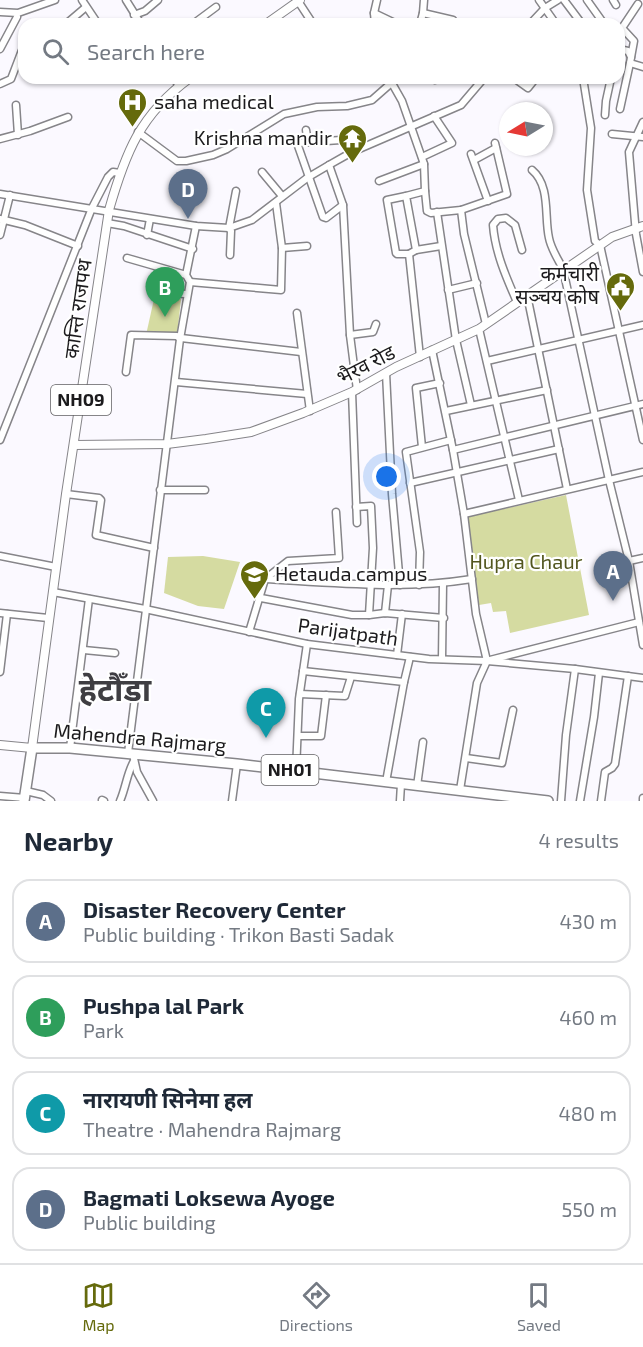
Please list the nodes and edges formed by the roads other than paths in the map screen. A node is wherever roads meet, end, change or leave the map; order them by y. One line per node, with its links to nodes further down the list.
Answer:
1 (55, 0): 19 (street)
2 (82, 0): 13 (street)
3 (126, 0): 20 (street)
4 (158, 0): 20 (street)
5 (377, 0): 17 (street)
6 (424, 0): 18 (street)
7 (539, 0): 15 (street)
8 (558, 0): 15 (street)
9 (564, 0): 34 (street)
10 (587, 0): 35 (street)
11 (299, 1): 26 (main road); 27 (street)
12 (640, 4): 36 (street)
13 (86, 7): 22 (street); 23 (street)
14 (216, 7): 25 (street)
15 (546, 8): 32 (street); 33 (street)
16 (0, 12): 19 (street)
17 (375, 13): 28 (street); 29 (street)
18 (423, 13): 30 (street); 31 (street)
19 (17, 15): 21 (street); 40 (street)
20 (134, 15): 24 (street)
21 (19, 18)
22 (73, 18)
23 (94, 18)
24 (136, 18)
25 (201, 18)
26 (275, 18)
27 (309, 18)
28 (375, 18)
29 (385, 18)
30 (422, 18)
31 (444, 18)
32 (536, 18)
33 (552, 18)
34 (578, 18)
35 (600, 18)
36 (625, 24)
37 (625, 32): 38 (street)
38 (630, 38): 39 (street); 43 (street)
39 (625, 47)
40 (0, 49)
41 (625, 52): 43 (street)
42 (18, 60): 46 (street)
43 (631, 60): 44 (street); 45 (street)
44 (643, 68)
45 (627, 74): 55 (street)
46 (0, 84)
47 (182, 84): 53 (main road, कान्ति राजपथ / NH09)
48 (386, 84): 62 (street)
49 (392, 84): 60 (street)
50 (479, 84): 57 (street)
51 (584, 84): 97 (street)
52 (610, 84): 56 (street)
53 (179, 86): 62 (main road, कान्ति राजपथ / NH09)
54 (16, 105): 64 (street)
55 (620, 109)
56 (605, 115)
57 (434, 116): 60 (street); 69 (street)
58 (68, 117): 64 (street)
59 (643, 122): 65 (street)
60 (411, 126): 69 (street); 70 (street)
61 (306, 130): 68 (street)
62 (138, 132): 73 (main road, कान्ति राजपथ / NH09)
63 (612, 134): 65 (street)
64 (18, 135): 66 (street)
65 (640, 137): 93 (street)
66 (0, 139)
67 (341, 140): 68 (street)
68 (308, 142): 74 (street)
69 (423, 161): 75 (street); 77 (street)
70 (329, 165): 74 (street); 84 (street)
71 (532, 170): 108 (street)
72 (262, 172): 80 (street)
73 (120, 173): 85 (street); 86 (main road, कान्ति राजपथ / NH09)
74 (307, 178): 80 (street); 84 (street)
75 (379, 181)
76 (236, 191): 94 (street)
77 (425, 191): 81 (street); 88 (street)
78 (0, 194): 79 (street)
79 (10, 195): 85 (street); 90 (street)
80 (282, 196): 83 (street)
81 (406, 196): 103 (street); 105 (street)
82 (488, 201): 82 (street); 87 (street)
83 (276, 203): 94 (street); 101 (street)
84 (343, 205): 123 (street)
85 (92, 208): 86 (street); 98 (street)
86 (109, 210): 89 (street); 91 (main road, कान्ति राजपथ / NH09)
87 (460, 210): 88 (street); 111 (street)
88 (437, 212): 100 (street)
89 (150, 219): 92 (street); 96 (street)
90 (1, 220): 95 (street); 98 (street)
91 (107, 223): 96 (street); 152 (main road, कान्ति राजपथ / NH09)
92 (196, 226): 94 (street); 102 (street)
93 (640, 227): 97 (main road, भैरव रोड); 109 (street)
94 (229, 228): 106 (street)
95 (0, 235)
96 (147, 235): 102 (street)
97 (600, 244): 108 (main road, भैरव रोड); 122 (street)
98 (78, 246): 148 (street)
99 (307, 246): 101 (street)
100 (441, 246): 103 (street); 112 (street)
101 (282, 248): 110 (street)
102 (193, 249): 110 (street)
103 (416, 250): 105 (street)
104 (522, 250): 116 (street)
105 (409, 254): 130 (street)
106 (230, 255)
107 (127, 258): 110 (street)
108 (563, 269): 115 (main road, भैरव रोड); 126 (street)
109 (643, 272)
110 (188, 278): 114 (street)
111 (477, 283): 112 (street); 119 (street)
112 (448, 290): 125 (street)
113 (153, 293): 114 (street)
114 (187, 294): 124 (street)
115 (527, 295): 116 (main road, भैरव रोड); 127 (street)
116 (517, 302): 119 (main road, भैरव रोड)
117 (297, 313): 129 (street)
118 (375, 324): 123 (street)
119 (486, 324): 121 (main road, भैरव रोड)
120 (643, 325): 122 (street)
121 (479, 329): 125 (main road, भैरव रोड); 131 (street)
122 (619, 330): 126 (street); 142 (street)
123 (350, 335): 137 (street)
124 (180, 339): 129 (street); 132 (street); 134 (street)
125 (456, 340): 128 (main road, भैरव रोड); 141 (street)
126 (578, 340): 127 (street); 145 (street)
127 (538, 349): 131 (street); 136 (street)
128 (432, 350): 130 (main road, भैरव रोड); 135 (street)
129 (301, 352): 138 (street)
130 (420, 357): 133 (main road, भैरव रोड)
131 (487, 361): 139 (street)
132 (126, 372)
133 (386, 373): 137 (main road, भैरव रोड); 180 (street)
134 (176, 382): 138 (street); 151 (street)
135 (440, 383): 144 (street); 153 (street)
136 (547, 390): 139 (street); 146 (street)
137 (354, 391): 143 (main road, भैरव रोड); 166 (street)
138 (307, 394): 143 (street)
139 (496, 399): 141 (street); 147 (street)
140 (643, 404): 142 (street)
141 (471, 405): 144 (street)
142 (635, 405): 145 (street); 150 (street)
143 (310, 411): 151 (main road, भैरव रोड)
144 (446, 411): 149 (street)
145 (595, 415): 146 (street); 159 (street)
146 (554, 427): 147 (street); 154 (street)
147 (504, 437): 155 (street); 156 (street)
148 (0, 440)
149 (451, 440): 153 (street); 155 (street)
150 (643, 440)
151 (167, 444): 152 (main road, भैरव रोड); 162 (street)
152 (74, 445): 164 (main road, कान्ति राजपथ / NH09)
153 (422, 447): 160 (street)
154 (559, 449): 156 (street); 161 (street)
155 (453, 450): 157 (street)
156 (510, 461): 157 (street); 165 (street)
157 (457, 472): 160 (street); 168 (street)
158 (643, 472): 159 (street)
159 (609, 480): 161 (street); 173 (street)
160 (410, 483): 181 (street)
161 (567, 489): 165 (street)
162 (160, 490): 163 (street); 170 (street)
163 (204, 490)
164 (66, 494): 170 (street); 174 (main road, कान्ति राजपथ / NH09)
165 (519, 500): 168 (street)
166 (356, 507): 169 (street); 177 (street)
167 (336, 512): 175 (street)
168 (464, 514): 176 (street)
169 (357, 522)
170 (154, 548): 185 (street)
171 (0, 556): 174 (street)
172 (643, 558): 173 (street)
173 (629, 561): 192 (street)
174 (56, 567): 182 (main road, कान्ति राजपथ / NH09)
175 (265, 579): 177 (street); 184 (street)
176 (472, 579): 178 (street); 201 (street)
177 (371, 584): 179 (street); 188 (street)
178 (443, 584): 181 (street); 191 (street)
179 (388, 585): 180 (street); 187 (street)
180 (400, 585): 181 (street)
181 (419, 585)
182 (53, 592): 183 (street, Parijatpath); 190 (main road, कान्ति राजपथ / NH09)
183 (89, 598): 185 (street, Parijatpath); 196 (street)
184 (261, 598): 188 (street); 193 (street)
185 (145, 609): 193 (street, Parijatpath); 218 (street)
186 (3, 613): 190 (street); 204 (street)
187 (385, 613): 188 (street); 189 (street)
188 (369, 615)
189 (402, 615): 191 (street); 198 (street)
190 (48, 618): 216 (main road, कान्ति राजपथ / NH09)
191 (444, 618): 200 (street)
192 (639, 622): 195 (street); 201 (street)
193 (249, 632): 194 (street, Parijatpath)
194 (307, 644): 198 (street, Parijatpath); 203 (street)
195 (643, 645)
196 (84, 650): 197 (street); 217 (street)
197 (115, 653)
198 (397, 655): 199 (street, Parijatpath)
199 (410, 657): 200 (street, Parijatpath); 209 (street)
200 (442, 659): 201 (street, Parijatpath)
201 (487, 661): 202 (street, Parijatpath); 219 (street)
202 (575, 669): 205 (street, Parijatpath); 235 (street)
203 (303, 671): 207 (street); 210 (street)
204 (0, 672)
205 (599, 673): 206 (street, Parijatpath); 236 (street)
206 (628, 676): 208 (street, Parijatpath); 237 (street)
207 (351, 677): 209 (street); 211 (street)
208 (643, 678)
209 (404, 682): 222 (street)
210 (300, 694): 211 (street); 213 (street)
211 (326, 695): 213 (street)
212 (513, 710): 219 (street)
213 (298, 735): 221 (street)
214 (423, 742): 224 (street)
215 (0, 745): 216 (main road)
216 (32, 748): 217 (highway, Mahendra Rajmarg / NH01); 227 (highway, Mahendra Rajmarg)
217 (70, 748): 218 (highway, Mahendra Rajmarg / NH01)
218 (132, 756): 220 (highway, Mahendra Rajmarg / NH01); 230 (street); 231 (street)
219 (466, 758): 225 (street)
220 (237, 764): 221 (highway, Mahendra Rajmarg / NH01); 232 (street)
221 (296, 771): 222 (highway, Mahendra Rajmarg / NH01)
222 (386, 782): 223 (highway, Mahendra Rajmarg / NH01)
223 (401, 784): 224 (highway, Mahendra Rajmarg / NH01); 233 (street)
224 (417, 786): 225 (highway, Mahendra Rajmarg / NH01)
225 (460, 790): 228 (highway, Mahendra Rajmarg / NH01)
226 (0, 796): 227 (street)
227 (25, 796): 229 (street)
228 (506, 799): 234 (highway, Mahendra Rajmarg / NH01)
229 (51, 801)
230 (120, 801)
231 (153, 801)
232 (232, 801)
233 (400, 801)
234 (548, 801)
235 (561, 801)
236 (580, 801)
237 (601, 801)

